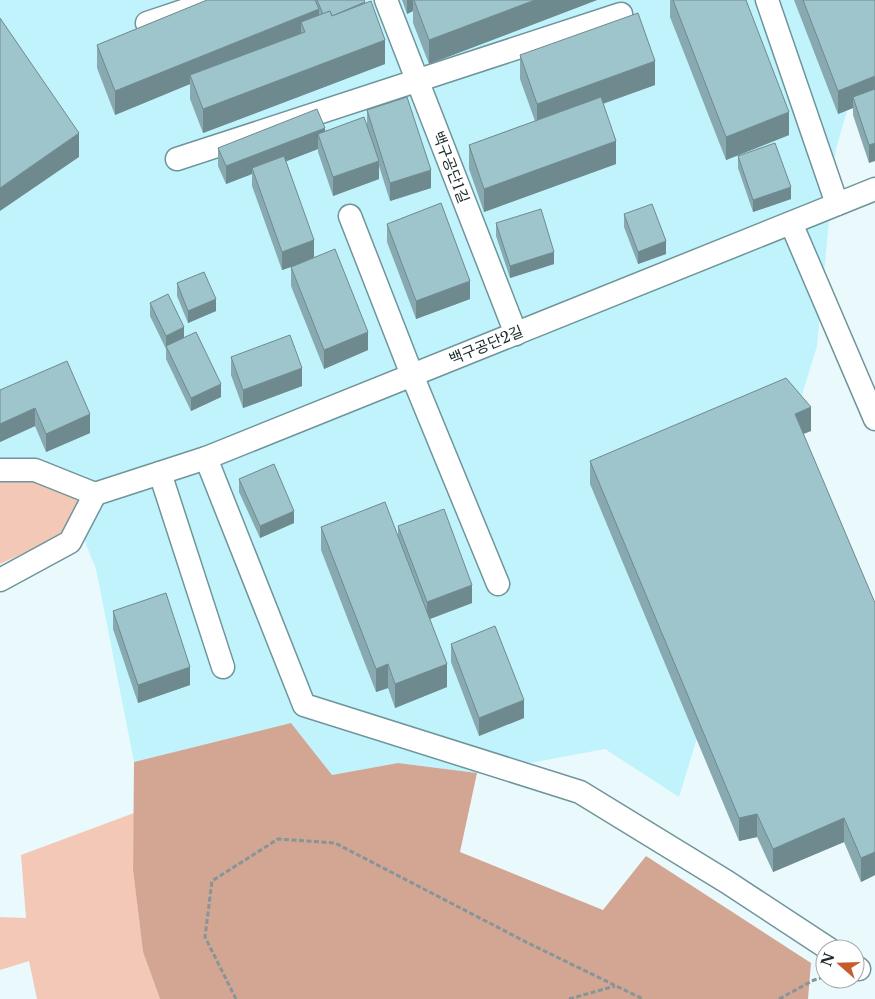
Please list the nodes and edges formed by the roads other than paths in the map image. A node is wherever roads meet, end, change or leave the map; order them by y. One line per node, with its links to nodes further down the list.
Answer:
1 (216, 0): 5 (street)
2 (386, 0): 6 (street, 백구공단1길)
3 (767, 0): 9 (street)
4 (621, 14): 6 (street)
5 (147, 23)
6 (417, 80): 7 (street); 12 (street, 백구공단1길)
7 (177, 159)
8 (875, 189): 9 (street, 백구공단2길)
9 (837, 204): 11 (street, 백구공단2길)
10 (350, 216): 13 (street)
11 (791, 223): 12 (street, 백구공단2길); 14 (street)
12 (516, 334): 13 (street, 백구공단2길)
13 (412, 375): 15 (street, 백구공단2길); 20 (street)
14 (875, 419)
15 (206, 458): 17 (street, 백구공단2길); 22 (street)
16 (0, 470): 18 (street)
17 (160, 473): 18 (street, 백구공단2길); 21 (street)
18 (95, 494): 19 (street)
19 (0, 580)
20 (498, 584)
21 (222, 667)
22 (815, 940)

